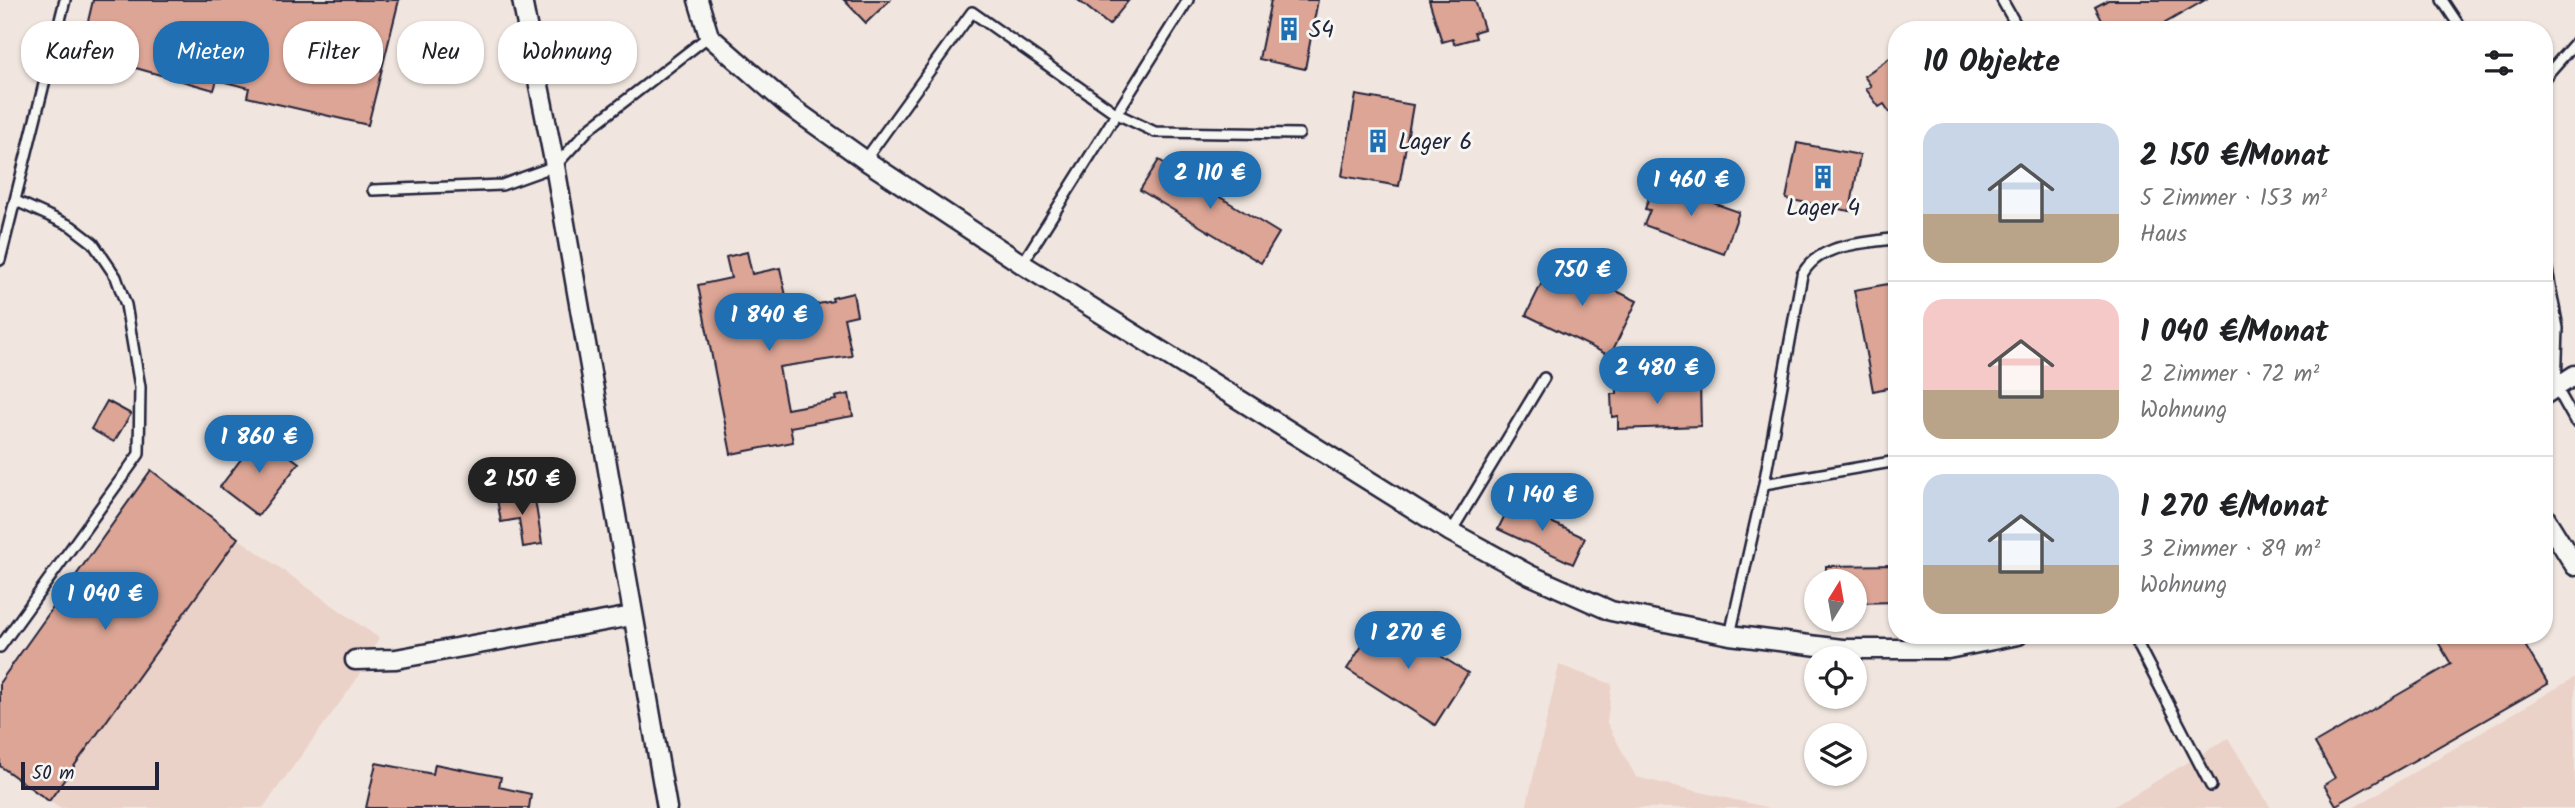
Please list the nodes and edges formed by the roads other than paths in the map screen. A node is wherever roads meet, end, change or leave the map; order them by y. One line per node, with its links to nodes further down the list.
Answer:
1 (65, 0): 17 (lane)
2 (522, 0): 15 (street)
3 (698, 0): 9 (street)
4 (1188, 0): 12 (lane)
5 (2002, 0): 7 (lane)
6 (2442, 0): 8 (lane)
7 (2014, 21)
8 (2456, 21)
9 (709, 36): 14 (street); 15 (lane)
10 (2575, 43): 11 (lane)
11 (2553, 68)
12 (1117, 114): 13 (lane); 14 (lane); 21 (lane)
13 (1299, 134)
14 (865, 160): 21 (street)
15 (555, 166): 16 (lane); 34 (street)
16 (373, 190)
17 (16, 201): 19 (lane); 38 (lane)
18 (1888, 240): 30 (lane)
19 (2, 247): 20 (lane)
20 (0, 260)
21 (1022, 264): 32 (street)
22 (2553, 302): 23 (lane)
23 (2553, 367)
24 (2575, 375): 26 (street)
25 (1544, 378): 32 (lane)
26 (2553, 389)
27 (2553, 395): 28 (lane)
28 (2575, 421)
29 (1888, 463): 30 (lane)
30 (1764, 484): 35 (lane)
31 (2553, 531): 33 (street)
32 (1451, 532): 35 (street)
33 (2575, 566)
34 (632, 616): 39 (street); 41 (street)
35 (1730, 635): 36 (street)
36 (1973, 644)
37 (2138, 644): 40 (lane)
38 (0, 648)
39 (355, 660)
40 (2211, 786)
41 (667, 808)

